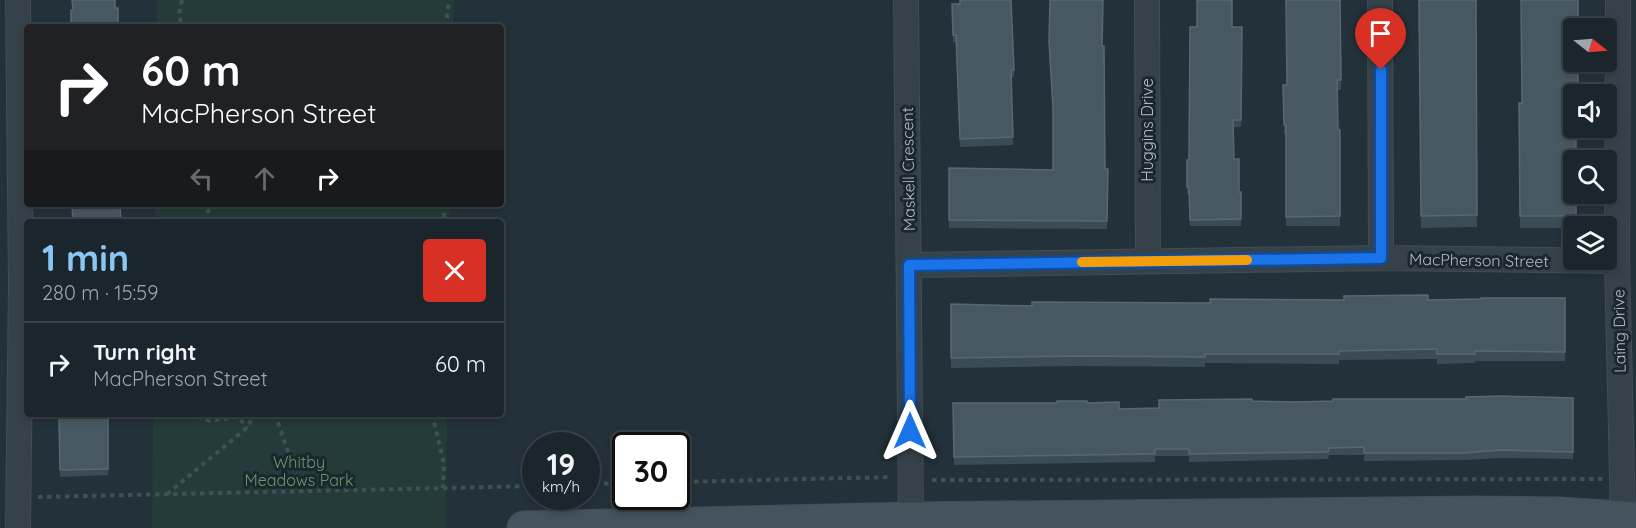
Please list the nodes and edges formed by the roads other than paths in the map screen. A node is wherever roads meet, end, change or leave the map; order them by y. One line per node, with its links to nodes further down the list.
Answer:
1 (18, 0): 6 (street)
2 (906, 0): 11 (street, Maskell Crescent)
3 (1147, 0): 9 (street, Huggins Drive)
4 (1380, 0): 7 (street)
5 (1618, 0): 10 (street, Laing Drive)
6 (9, 50): 12 (street)
7 (1381, 258): 8 (street, MacPherson Street); 9 (street, MacPherson Street)
8 (1563, 260)
9 (1148, 261): 11 (street, MacPherson Street)
10 (1617, 261): 14 (street, Laing Drive)
11 (909, 265): 13 (street, Maskell Crescent)
12 (11, 285): 15 (street)
13 (910, 519): 14 (street); 16 (street)
14 (1630, 519)
15 (18, 528)
16 (524, 528)

